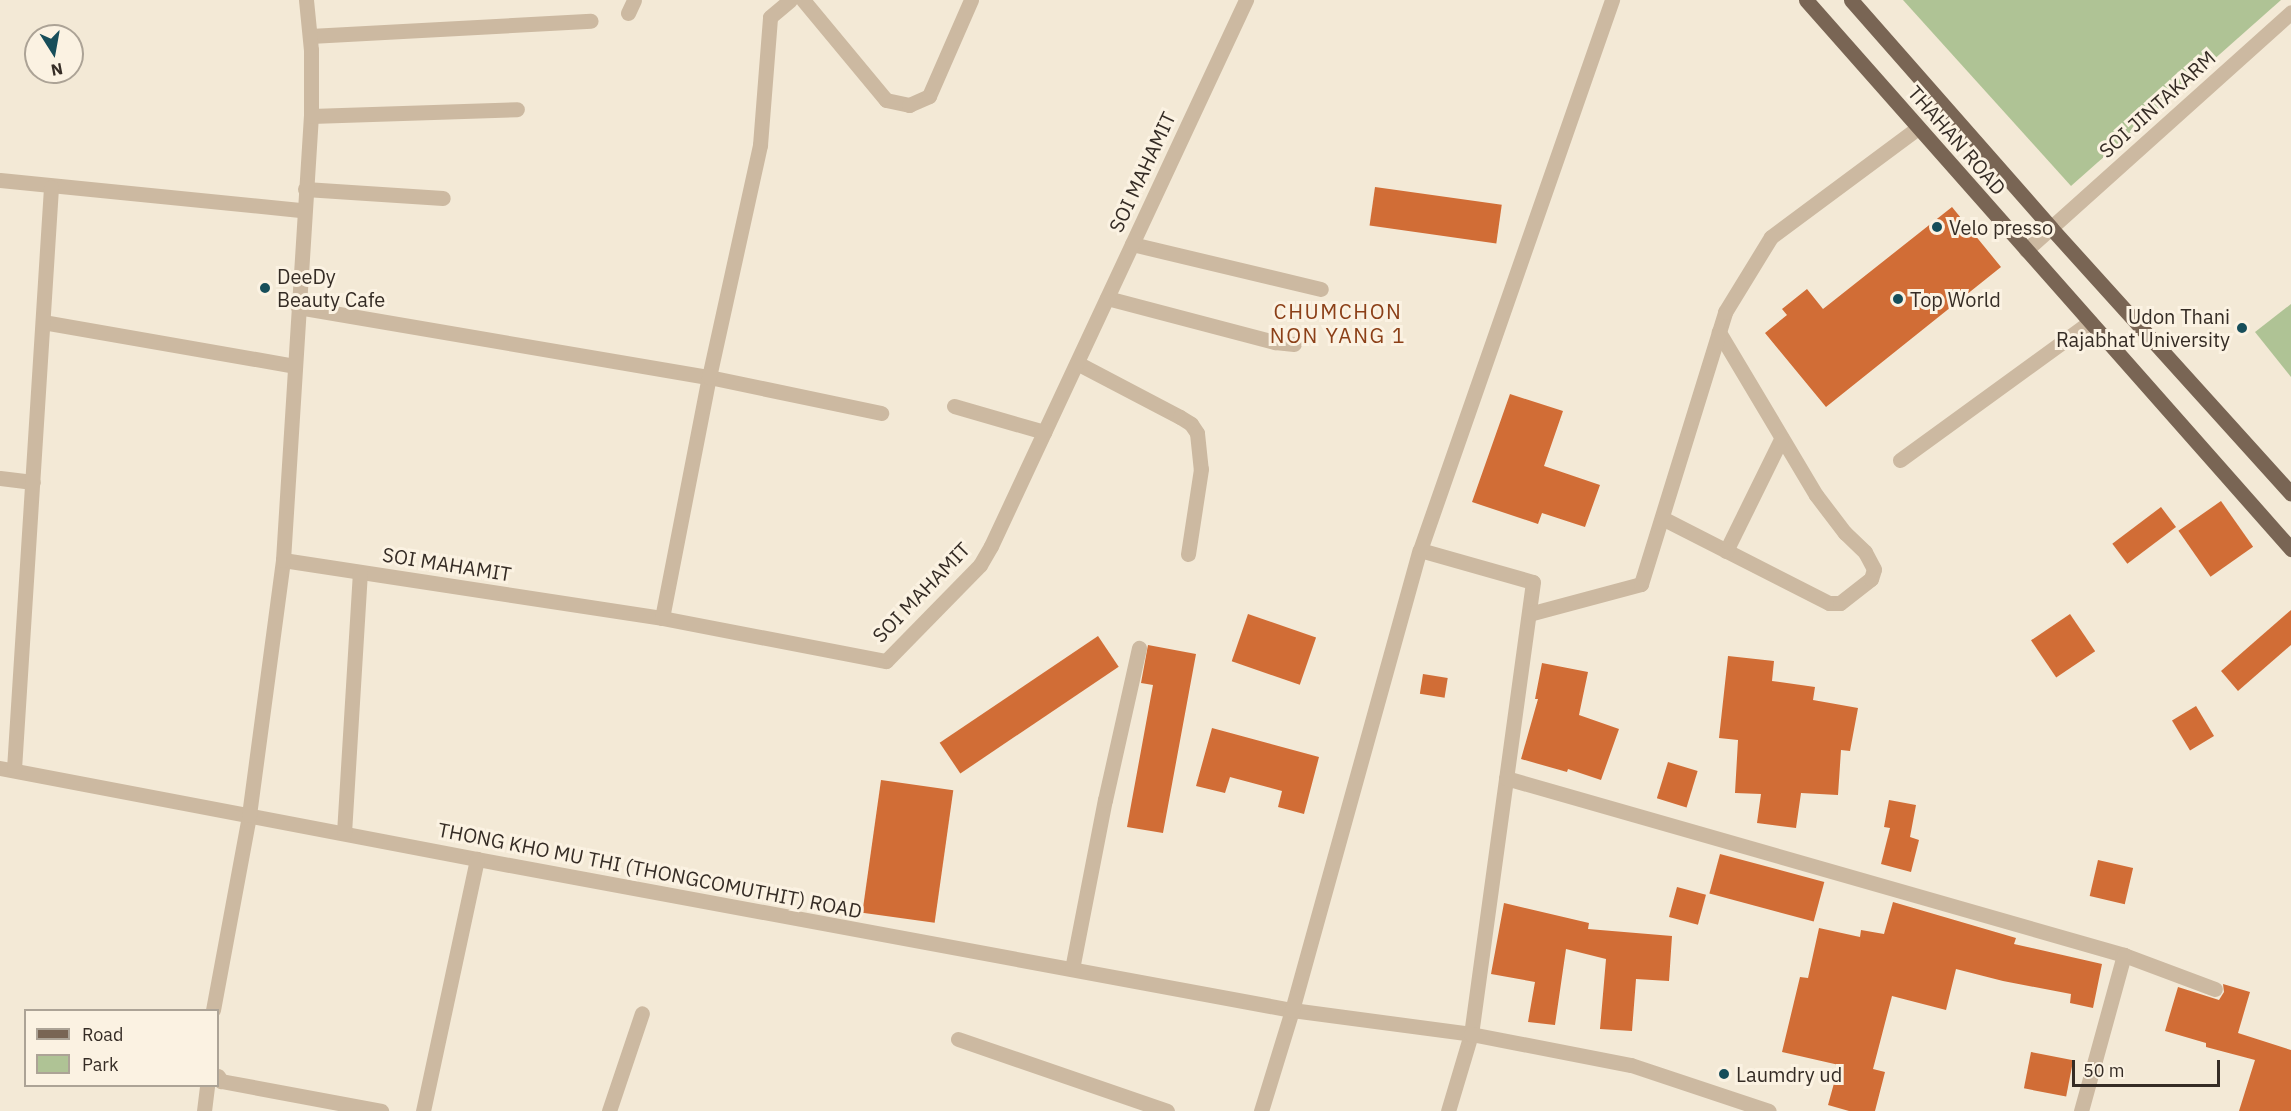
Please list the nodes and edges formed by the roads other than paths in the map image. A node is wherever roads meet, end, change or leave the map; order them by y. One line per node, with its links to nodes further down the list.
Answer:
1 (306, 0): 11 (street)
2 (790, 0): 32 (street)
3 (803, 0): 4 (street)
4 (971, 0)
5 (1246, 0): 21 (street, SOI MAHAMIT)
6 (1612, 0): 43 (street)
7 (1806, 0): 14 (main road, THAHAN ROAD)
8 (1851, 0): 20 (main road, THAHAN ROAD)
9 (2291, 12): 20 (street, SOI JINTAKARM)
10 (591, 21): 11 (street)
11 (310, 36): 13 (street)
12 (517, 109): 13 (street)
13 (311, 116): 17 (street)
14 (1918, 128): 22 (main road, THAHAN ROAD); 28 (street)
15 (0, 180): 16 (street)
16 (51, 187): 19 (street); 26 (street)
17 (305, 189): 18 (street); 19 (street)
18 (443, 198)
19 (303, 210): 25 (street)
20 (2051, 228): 22 (street, SOI JINTAKARM); 40 (main road, THAHAN ROAD)
21 (1132, 244): 23 (street); 24 (street, SOI MAHAMIT)
22 (2026, 250): 27 (main road, THAHAN ROAD)
23 (1321, 289)
24 (1107, 298): 29 (street); 30 (street, SOI MAHAMIT)
25 (298, 307): 31 (street); 32 (street)
26 (43, 322): 31 (street); 39 (street)
27 (2090, 322): 37 (street); 42 (main road, THAHAN ROAD)
28 (1719, 332): 36 (street); 41 (street)
29 (1294, 344)
30 (1077, 363): 35 (street, SOI MAHAMIT); 45 (street)
31 (294, 366): 46 (street)
32 (709, 377): 34 (street); 49 (street)
33 (954, 406): 35 (street)
34 (881, 413)
35 (1044, 432): 49 (street, SOI MAHAMIT)
36 (1782, 439): 44 (street); 44 (street)
37 (1900, 460)
38 (0, 478): 39 (street)
39 (33, 482): 51 (street)
40 (2291, 494)
41 (1662, 518): 44 (street); 48 (street)
42 (2291, 549)
43 (1420, 550): 48 (street); 60 (street)
44 (1726, 551)
45 (1188, 554)
46 (283, 560): 47 (street, SOI MAHAMIT); 53 (street)
47 (360, 573): 49 (street, SOI MAHAMIT); 54 (street)
48 (1529, 614): 52 (street)
49 (662, 618)
50 (1139, 648): 57 (street)
51 (7, 768): 53 (street, THONG KHO MU THI (THONGCOMUTHIT) ROAD)
52 (1506, 778): 56 (street); 62 (street)
53 (249, 815): 54 (street, THONG KHO MU THI (THONGCOMUTHIT) ROAD); 59 (street)
54 (344, 833): 55 (street, THONG KHO MU THI (THONGCOMUTHIT) ROAD)
55 (477, 859): 57 (street, THONG KHO MU THI (THONGCOMUTHIT) ROAD); 68 (street)
56 (2124, 955): 58 (street); 74 (street)
57 (1072, 969): 60 (street, THONG KHO MU THI (THONGCOMUTHIT) ROAD)
58 (2215, 989)
59 (213, 1009)
60 (1292, 1010): 62 (street, THONG KHO MU THI (THONGCOMUTHIT) ROAD); 71 (street)
61 (642, 1013): 69 (street)
62 (1471, 1035): 72 (street); 73 (street, THONG KHO MU THI (THONGCOMUTHIT) ROAD)
63 (958, 1039): 70 (street)
64 (219, 1078): 67 (street)
65 (207, 1087): 66 (street)
66 (204, 1111)
67 (381, 1111)
68 (423, 1111)
69 (609, 1111)
70 (1167, 1111)
71 (1261, 1111)
72 (1448, 1111)
73 (1768, 1111)
74 (2081, 1111)

